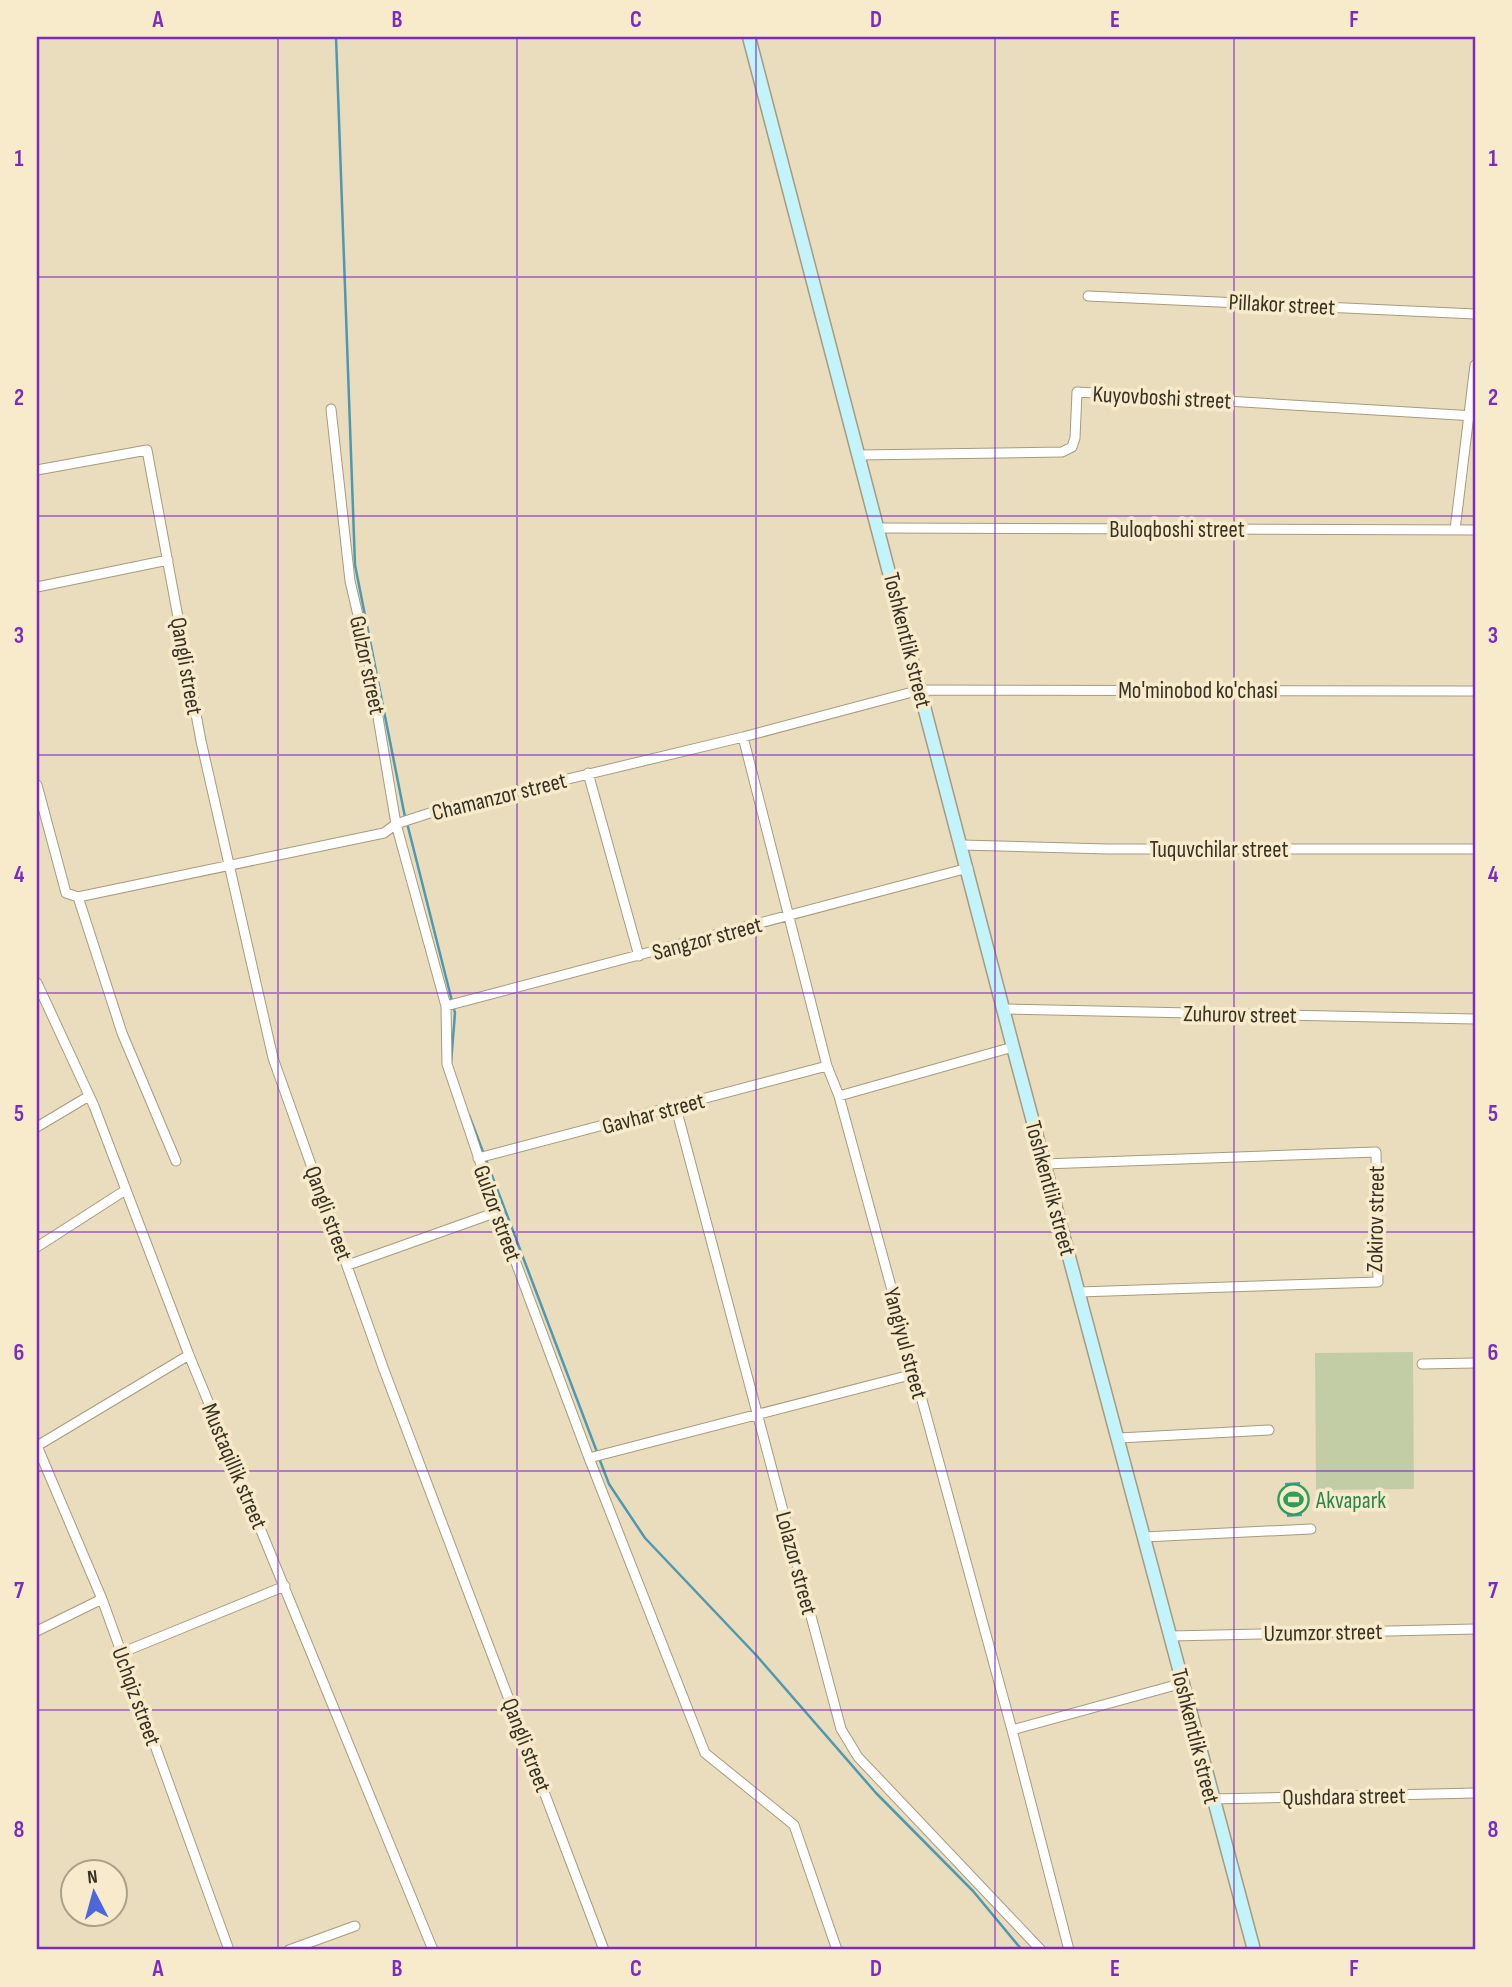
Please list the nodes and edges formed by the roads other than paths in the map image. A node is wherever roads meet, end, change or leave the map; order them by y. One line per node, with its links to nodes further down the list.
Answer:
1 (749, 37): 7 (main road, Toshkentlik street)
2 (1088, 296): 3 (street, Pillakor street)
3 (1475, 314)
4 (1475, 365): 6 (street)
5 (331, 409): 19 (street, Gulzor street)
6 (1472, 416): 7 (street, Kuyovboshi street); 10 (street)
7 (859, 455): 9 (main road, Toshkentlik street)
8 (37, 470): 12 (street, Qangli street)
9 (880, 528): 10 (street, Buloqboshi street); 14 (main road, Toshkentlik street)
10 (1455, 530): 11 (street, Buloqboshi street)
11 (1475, 530)
12 (168, 559): 13 (street); 22 (street, Qangli street)
13 (37, 587)
14 (920, 690): 15 (street, Mo'minobod ko'chasi); 16 (street, Chamanzor street); 20 (main road, Toshkentlik street)
15 (1475, 691)
16 (743, 737): 17 (street, Chamanzor street); 25 (street, Yangiyul street)
17 (589, 773): 19 (street, Chamanzor street); 26 (street)
18 (37, 785): 24 (street)
19 (396, 824): 22 (street, Chamanzor street); 29 (street, Gulzor street)
20 (962, 845): 21 (street, Tuquvchilar street); 23 (main road, Toshkentlik street)
21 (1475, 849)
22 (227, 864): 24 (street, Chamanzor street); 44 (street, Qangli street)
23 (968, 867): 25 (street, Sangzor street); 30 (main road, Toshkentlik street)
24 (78, 897): 39 (street)
25 (788, 916): 26 (street, Sangzor street); 33 (street, Yangiyul street)
26 (639, 956): 29 (street, Sangzor street)
27 (37, 983): 28 (street, Mustaqillik street)
28 (40, 999): 34 (street, Mustaqillik street)
29 (446, 1006): 38 (street, Gulzor street)
30 (1004, 1009): 31 (street, Zuhurov street); 32 (main road, Toshkentlik street)
31 (1475, 1019)
32 (1013, 1047): 35 (street); 40 (main road, Toshkentlik street)
33 (827, 1066): 35 (street, Yangiyul street); 36 (street, Gavhar street)
34 (89, 1096): 37 (street); 41 (street, Mustaqillik street)
35 (839, 1096): 49 (street, Yangiyul street)
36 (676, 1108): 38 (street, Gavhar street); 50 (street, Lolazor street)
37 (37, 1127)
38 (478, 1158): 42 (street, Gulzor street)
39 (176, 1161)
40 (1044, 1164): 45 (main road, Toshkentlik street); 45 (street, Zokirov street)
41 (124, 1191): 43 (street); 46 (street, Mustaqillik street)
42 (497, 1212): 44 (street); 54 (street, Gulzor street)
43 (37, 1247)
44 (348, 1265): 71 (street, Qangli street)
45 (1079, 1292): 52 (main road, Toshkentlik street)
46 (188, 1355): 53 (street); 57 (street, Mustaqillik street)
47 (1475, 1363): 48 (street)
48 (1422, 1364)
49 (914, 1374): 50 (street); 64 (street, Yangiyul street)
50 (758, 1414): 54 (street); 73 (street, Lolazor street)
51 (1269, 1430): 52 (street)
52 (1119, 1438): 56 (main road, Toshkentlik street)
53 (37, 1446): 58 (street, Uchqiz street)
54 (589, 1458): 72 (street, Gulzor street)
55 (1311, 1529): 56 (street)
56 (1144, 1537): 61 (main road, Toshkentlik street)
57 (285, 1586): 62 (street); 70 (street, Mustaqillik street)
58 (102, 1599): 60 (street); 62 (street, Uchqiz street)
59 (1475, 1629): 61 (street, Uzumzor street)
60 (37, 1632)
61 (1171, 1636): 63 (main road, Toshkentlik street)
62 (121, 1653): 68 (street, Uchqiz street)
63 (1183, 1683): 64 (street); 66 (main road, Toshkentlik street)
64 (1012, 1730): 74 (street, Yangiyul street)
65 (1475, 1793): 66 (street, Qushdara street)
66 (1212, 1799): 75 (main road, Toshkentlik street)
67 (355, 1926): 69 (street)
68 (229, 1950)
69 (289, 1950)
70 (433, 1950)
71 (604, 1950)
72 (837, 1950)
73 (1041, 1950)
74 (1069, 1950)
75 (1254, 1950)

